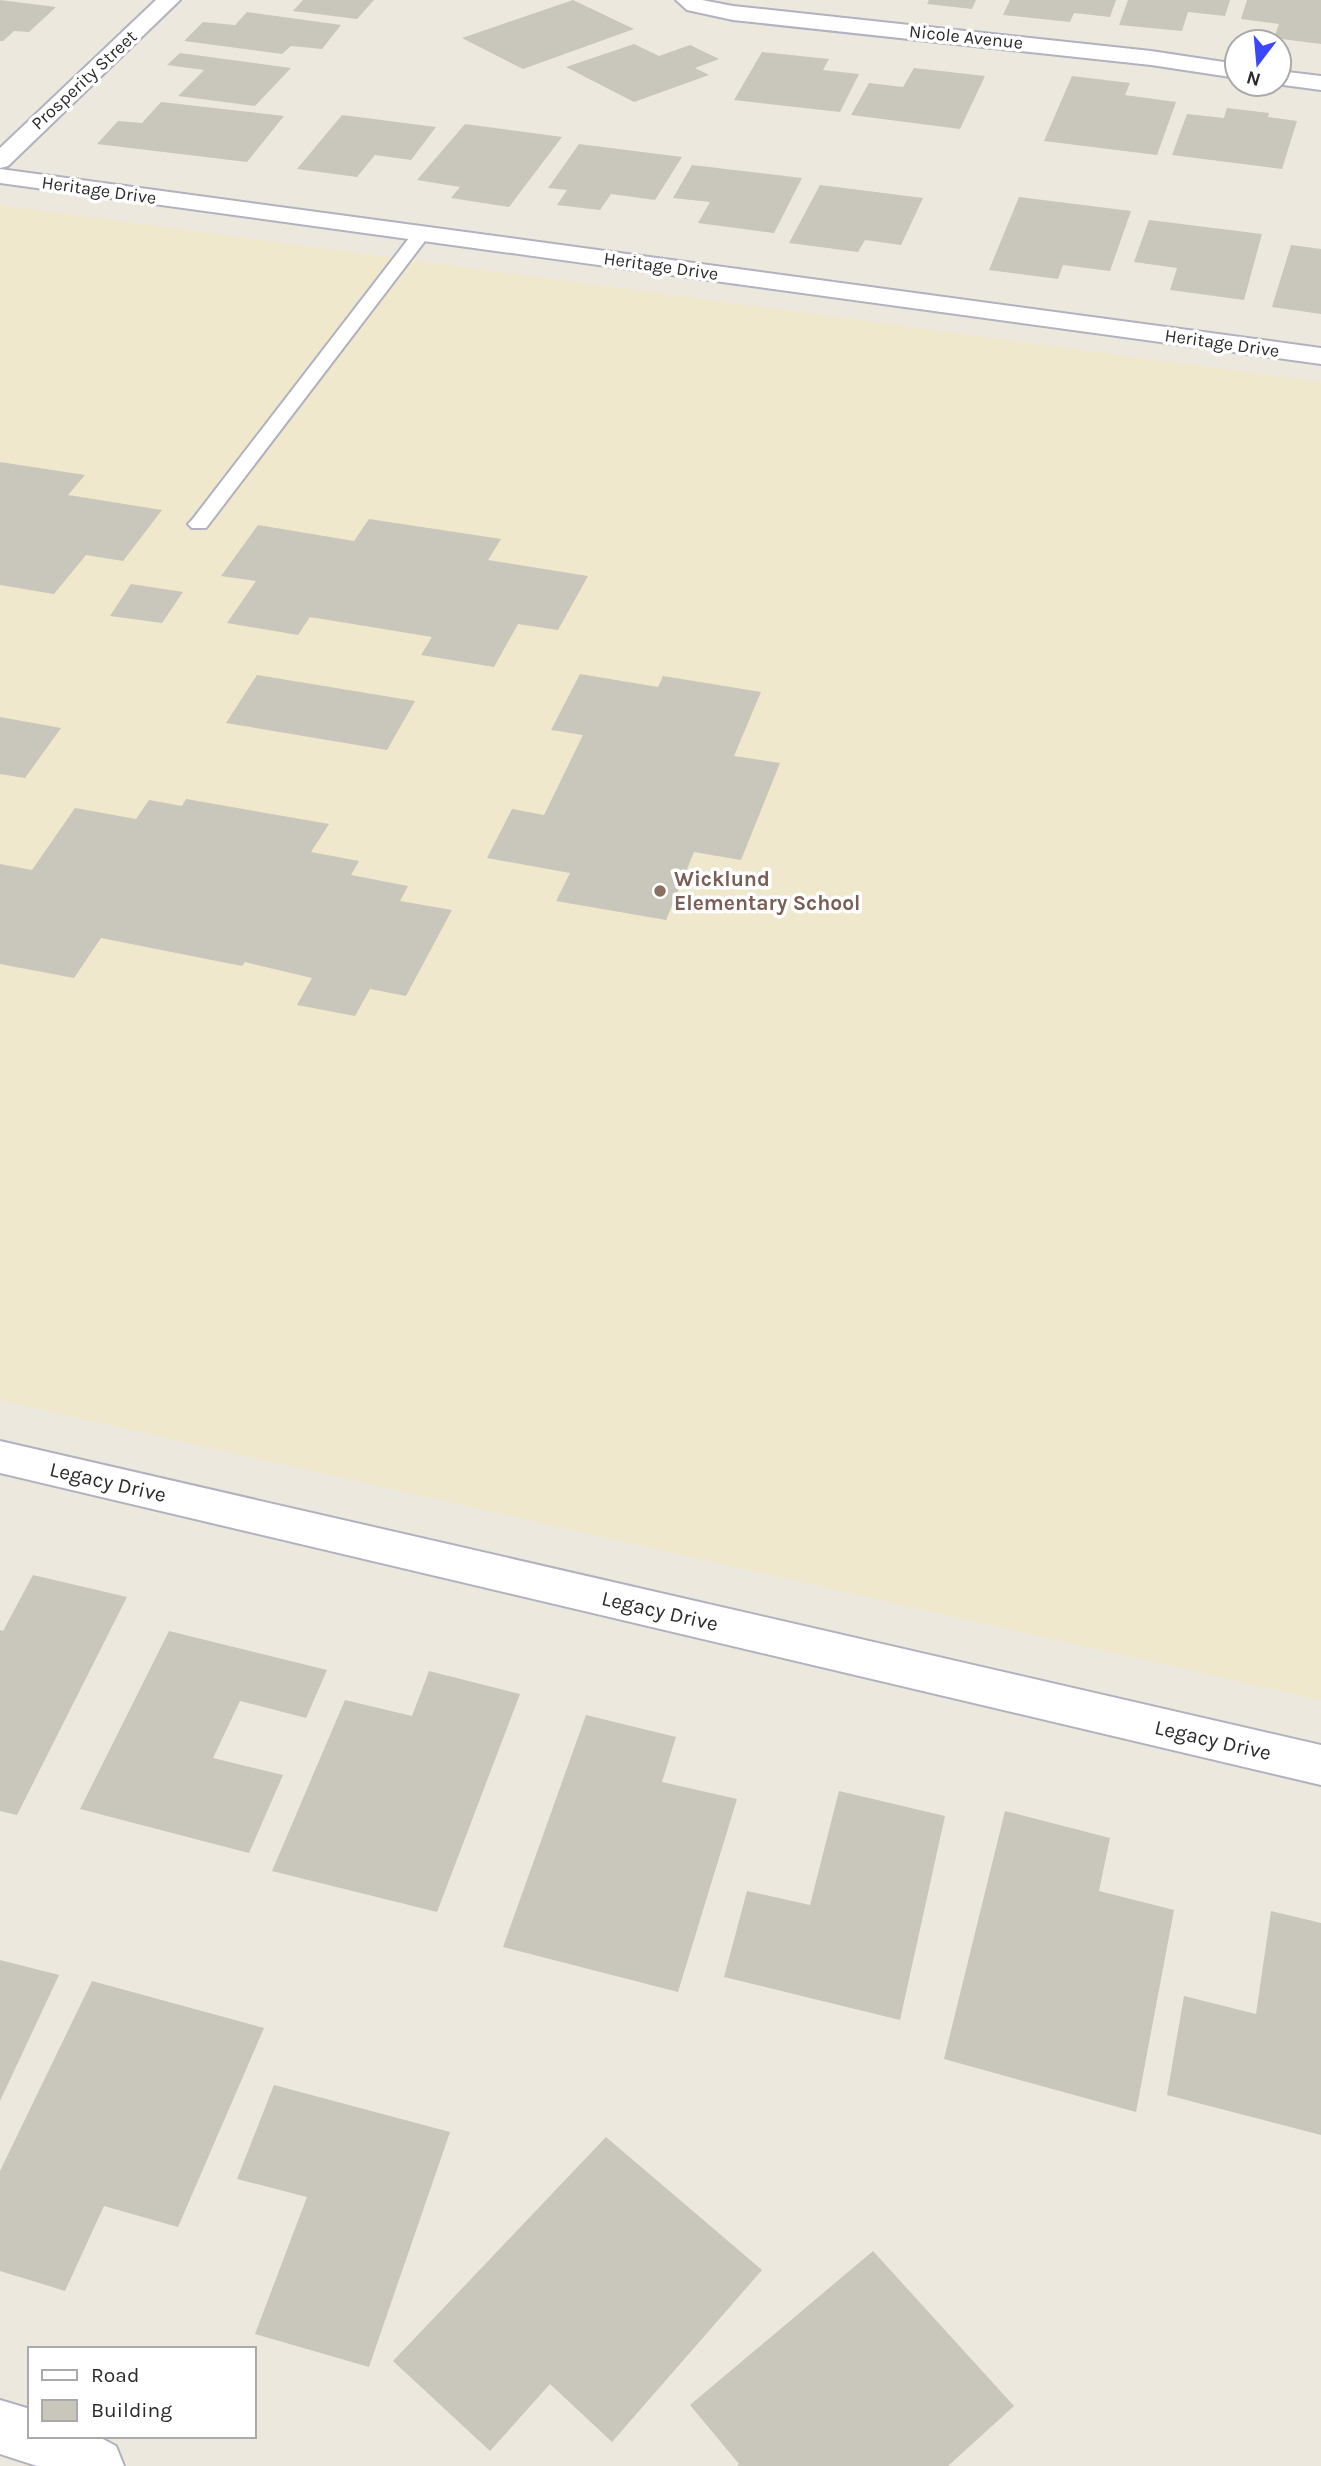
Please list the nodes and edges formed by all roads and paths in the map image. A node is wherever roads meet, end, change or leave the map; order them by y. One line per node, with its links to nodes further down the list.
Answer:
1 (169, 0): 6 (street, Prosperity Street)
2 (691, 3): 3 (street, Nicole Avenue)
3 (1223, 69)
4 (1293, 80): 5 (street)
5 (1321, 83)
6 (0, 160)
7 (0, 176): 8 (street, Heritage Drive)
8 (422, 233): 9 (street, Heritage Drive); 10 (lane)
9 (1321, 356)
10 (199, 524)
11 (0, 1457): 12 (street, Legacy Drive)
12 (1321, 1765)
13 (0, 2427): 14 (street)
14 (28, 2436)
15 (35, 2438): 16 (street)
16 (96, 2466)

